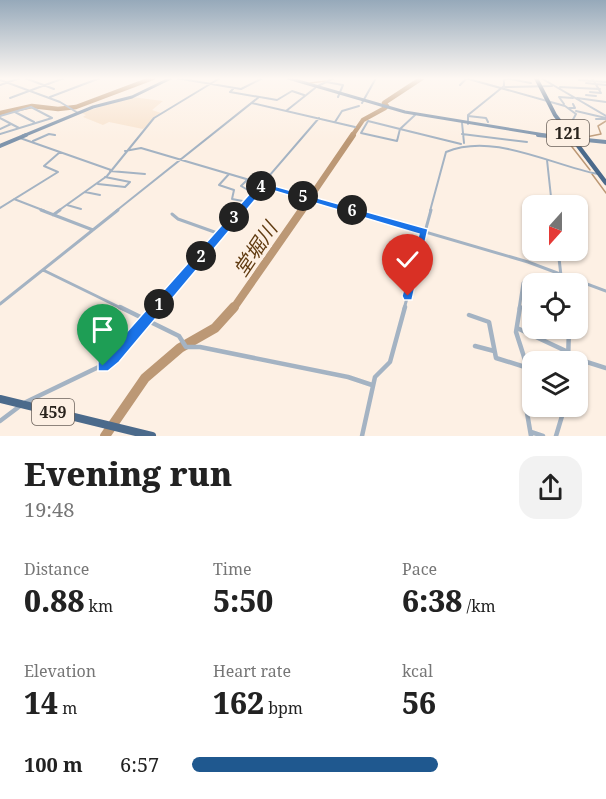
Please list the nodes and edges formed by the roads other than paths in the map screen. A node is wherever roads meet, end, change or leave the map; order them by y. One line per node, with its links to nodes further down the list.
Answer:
1 (49, 98): 24 (street)
2 (127, 98): 24 (main road)
3 (190, 98): 51 (street)
4 (257, 98): 17 (street)
5 (300, 98): 21 (street)
6 (342, 98): 18 (main road)
7 (363, 98): 18 (street)
8 (489, 98): 26 (street)
9 (540, 98): 12 (street)
10 (575, 98): 28 (street)
11 (577, 98): 15 (street)
12 (546, 100): 20 (street); 37 (highway, 121)
13 (560, 100): 14 (street); 20 (street)
14 (566, 100)
15 (589, 100): 16 (street)
16 (606, 102)
17 (252, 103): 21 (street); 53 (street)
18 (360, 104): 25 (main road); 32 (street)
19 (573, 104): 20 (street)
20 (566, 106): 22 (street)
21 (286, 111): 29 (street)
22 (574, 111): 28 (street); 37 (street)
23 (15, 112): 27 (street); 31 (street); 31 (street)
24 (78, 113): 44 (main road)
25 (416, 115): 34 (main road); 40 (street)
26 (468, 116): 33 (street); 36 (street)
27 (0, 117): 35 (street)
28 (606, 117): 30 (street)
29 (319, 118): 32 (street); 63 (street)
30 (596, 119)
31 (34, 122): 39 (street)
32 (335, 122): 38 (street)
33 (488, 122)
34 (462, 123): 36 (main road); 42 (street)
35 (11, 124): 39 (street); 41 (street)
36 (468, 124): 45 (main road)
37 (563, 126): 45 (highway, 121)
38 (355, 127)
39 (19, 128): 41 (street)
40 (400, 129): 40 (street); 49 (street)
41 (0, 132)
42 (462, 134): 47 (street); 49 (street)
43 (55, 135): 46 (street)
44 (19, 138): 46 (street); 50 (main road)
45 (573, 139): 48 (main road); 58 (highway, 121)
46 (31, 142): 52 (street)
47 (527, 142)
48 (606, 142)
49 (463, 144): 54 (street); 76 (street)
50 (1, 145)
51 (125, 151): 53 (street); 55 (street)
52 (60, 152): 55 (street); 68 (street)
53 (181, 160): 57 (street); 75 (street)
54 (547, 160): 58 (street); 67 (street)
55 (111, 171): 56 (street); 59 (street)
56 (145, 174)
57 (229, 174): 60 (street); 69 (street)
58 (599, 174): 61 (highway, 121)
59 (105, 177): 62 (street); 62 (street)
60 (248, 180): 63 (street); 64 (street)
61 (606, 183)
62 (97, 184): 65 (street)
63 (263, 184): 69 (street); 76 (street)
64 (248, 190)
65 (85, 192): 66 (street); 70 (street)
66 (100, 195)
67 (551, 195)
68 (14, 199): 71 (street); 74 (street)
69 (248, 202): 77 (street)
70 (67, 205): 72 (street); 74 (street)
71 (0, 208)
72 (81, 209)
73 (171, 214): 77 (street)
74 (53, 215): 75 (street)
75 (93, 230): 79 (street)
76 (425, 232): 80 (street); 95 (street)
77 (220, 234): 86 (street)
78 (559, 261): 80 (street)
79 (43, 270): 84 (street); 86 (street)
80 (560, 273)
81 (588, 284): 83 (street)
82 (522, 290): 87 (street)
83 (606, 291)
84 (0, 304)
85 (469, 315): 89 (street)
86 (145, 320): 95 (street); 97 (street)
87 (517, 328): 90 (street); 91 (street)
88 (475, 346): 89 (street)
89 (494, 351): 93 (street)
90 (559, 351)
91 (522, 357)
92 (588, 362): 94 (street)
93 (522, 366)
94 (606, 368)
95 (372, 385): 103 (street)
96 (0, 399): 97 (highway, 459)
97 (22, 404): 100 (street); 102 (highway, 459)
98 (528, 417): 101 (street)
99 (562, 417): 105 (street)
100 (0, 421)
101 (531, 434): 104 (street)
102 (152, 436)
103 (362, 436)
104 (543, 436)
105 (556, 436)

